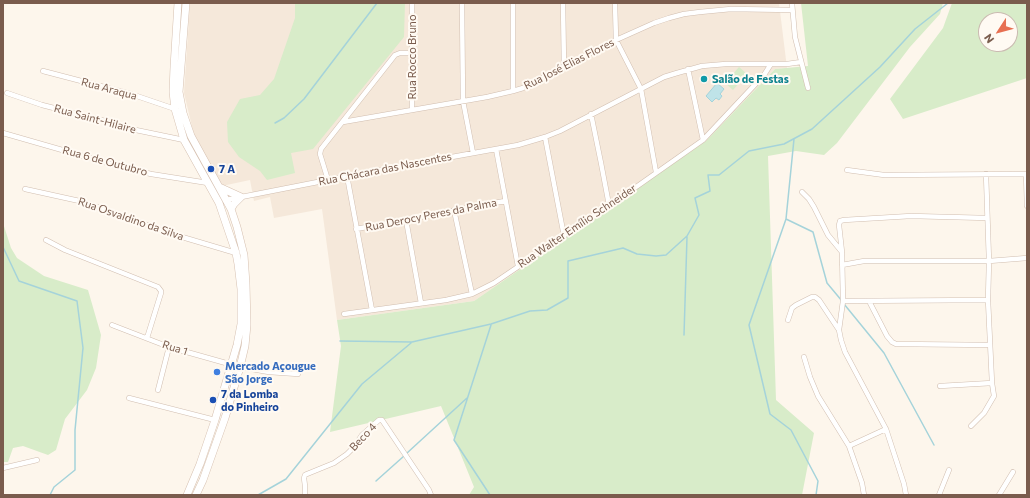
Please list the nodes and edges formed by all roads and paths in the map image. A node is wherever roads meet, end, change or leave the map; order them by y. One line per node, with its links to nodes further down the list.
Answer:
1 (178, 3): 15 (main road)
2 (186, 3): 15 (main road)
3 (412, 3): 11 (street, Rua Rocco Bruno)
4 (462, 3): 22 (street)
5 (513, 3): 20 (street)
6 (563, 3): 14 (street)
7 (615, 3): 10 (street)
8 (792, 3): 9 (street)
9 (792, 10): 10 (street, Rua José Elias Flores); 12 (street)
10 (616, 40): 14 (street, Rua José Elias Flores); 19 (street)
11 (412, 54): 24 (street, Rua Rocco Bruno); 26 (street)
12 (801, 62): 13 (street, Rua Chácara das Nascentes); 18 (street)
13 (771, 64): 16 (street, Rua Chácara das Nascentes); 30 (street, Rua Walter Emílio Schneider)
14 (564, 66): 20 (street, Rua José Elias Flores)
15 (177, 67): 23 (main road); 41 (main road)
16 (688, 69): 19 (street, Rua Chácara das Nascentes); 30 (street)
17 (43, 71): 23 (street, Rua Araqua)
18 (808, 88)
19 (641, 89): 25 (street, Rua Chácara das Nascentes); 35 (street)
20 (513, 91): 22 (street, Rua José Elias Flores)
21 (7, 93): 29 (street, Rua Saint-Hilaire)
22 (463, 102): 24 (street, Rua José Elias Flores); 32 (street)
23 (175, 109): 29 (main road)
24 (412, 110): 26 (street, Rua José Elias Flores)
25 (591, 114): 28 (street, Rua Chácara das Nascentes); 47 (street)
26 (343, 122): 39 (street)
27 (3, 133): 40 (street, Rua 6 de Outubro)
28 (545, 137): 31 (street, Rua Chácara das Nascentes); 54 (street)
29 (184, 140): 33 (main road)
30 (703, 140): 35 (street, Rua Walter Emílio Schneider)
31 (496, 149): 32 (street, Rua Chácara das Nascentes); 46 (street)
32 (473, 153): 38 (street, Rua Chácara das Nascentes)
33 (193, 155): 40 (main road); 45 (main road)
34 (847, 170): 36 (street)
35 (656, 172): 47 (street, Rua Walter Emílio Schneider)
36 (986, 174): 37 (street); 51 (street)
37 (1027, 174): 48 (street)
38 (346, 176): 39 (street, Rua Chácara das Nascentes); 53 (street)
39 (328, 180): 44 (street, Rua Chácara das Nascentes)
40 (208, 183): 57 (main road)
41 (219, 187): 44 (main road); 45 (main road)
42 (25, 189): 57 (street, Rua Osvaldino da Silva)
43 (802, 192): 56 (street)
44 (241, 197): 45 (street, Rua Chácara das Nascentes); 49 (main road)
45 (226, 200): 49 (main road); 57 (main road)
46 (505, 201): 50 (street, Rua Derocy Peres da Palma); 61 (street)
47 (609, 206): 54 (street, Rua Walter Emílio Schneider)
48 (1027, 206)
49 (231, 210): 77 (main road)
50 (454, 210): 52 (street, Rua Derocy Peres da Palma); 62 (street)
51 (987, 218): 56 (street); 59 (street)
52 (406, 220): 53 (street, Rua Derocy Peres da Palma); 66 (street)
53 (356, 229): 67 (street)
54 (564, 236): 61 (street, Rua Walter Emílio Schneider)
55 (46, 240): 72 (street)
56 (842, 252): 60 (street)
57 (236, 253): 76 (main road)
58 (1027, 258): 59 (street)
59 (989, 260): 60 (street); 63 (street)
60 (842, 265): 64 (street)
61 (518, 266): 62 (street, Rua Walter Emílio Schneider)
62 (472, 294): 66 (street, Rua Walter Emílio Schneider)
63 (988, 300): 65 (street); 73 (street)
64 (843, 301): 65 (street); 71 (street)
65 (869, 301): 73 (street)
66 (421, 303): 67 (street, Rua Walter Emílio Schneider)
67 (372, 310): 68 (street, Rua Walter Emílio Schneider)
68 (344, 314)
69 (788, 320): 71 (street)
70 (112, 325): 72 (street, Rua 1)
71 (839, 330): 85 (street)
72 (147, 338): 74 (street, Rua 1)
73 (990, 345): 79 (street)
74 (169, 347): 76 (street, Rua 1); 81 (street)
75 (804, 357): 86 (street)
76 (232, 365): 77 (street, Rua 1); 83 (main road)
77 (240, 367): 78 (street, Rua 1); 92 (main road)
78 (298, 374)
79 (992, 383): 80 (street); 84 (street)
80 (940, 386)
81 (158, 390)
82 (129, 398): 83 (street)
83 (215, 420): 91 (main road)
84 (971, 426)
85 (886, 429): 86 (street); 96 (street)
86 (849, 446): 95 (street)
87 (37, 460): 88 (street)
88 (3, 468)
89 (949, 470): 97 (street)
90 (1013, 472): 98 (street)
91 (187, 495)
92 (196, 495)
93 (305, 495): 94 (street, Beco 4)
94 (431, 495)
95 (864, 495)
96 (906, 495)
97 (939, 495)
98 (1000, 495)

